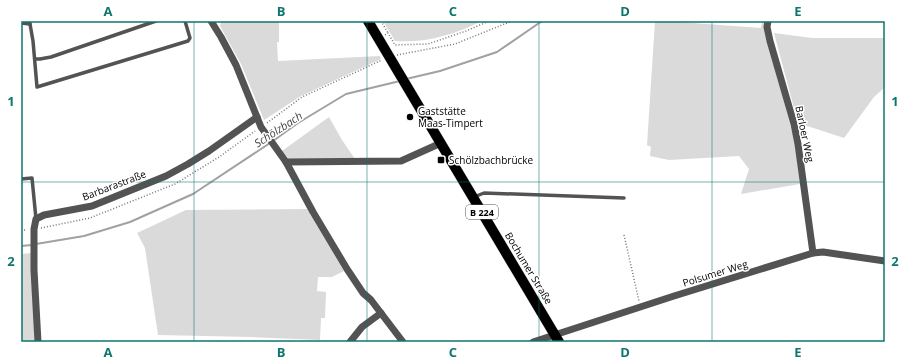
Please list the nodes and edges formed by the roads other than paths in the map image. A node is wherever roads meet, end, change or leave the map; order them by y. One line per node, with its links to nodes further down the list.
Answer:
1 (156, 21): 8 (lane)
2 (185, 21): 8 (lane)
3 (211, 21): 9 (street)
4 (368, 21): 10 (main road, Bochumer Straße / B 224)
5 (768, 21): 16 (street, Barloer Weg)
6 (30, 22): 7 (lane); 8 (lane)
7 (21, 23)
8 (34, 59)
9 (257, 117): 11 (street); 15 (street, Barbarastraße)
10 (440, 143): 11 (street); 13 (main road, Bochumer Straße / B 224)
11 (286, 162): 18 (street)
12 (21, 179): 15 (lane)
13 (473, 198): 14 (lane); 19 (main road, Bochumer Straße / B 224)
14 (624, 198)
15 (36, 218): 20 (street)
16 (813, 253): 17 (street, Polsumer Weg); 19 (street, Polsumer Weg)
17 (885, 261)
18 (381, 313): 21 (street); 22 (street)
19 (557, 338): 23 (street)
20 (38, 342)
21 (350, 342)
22 (403, 342)
23 (533, 342)

